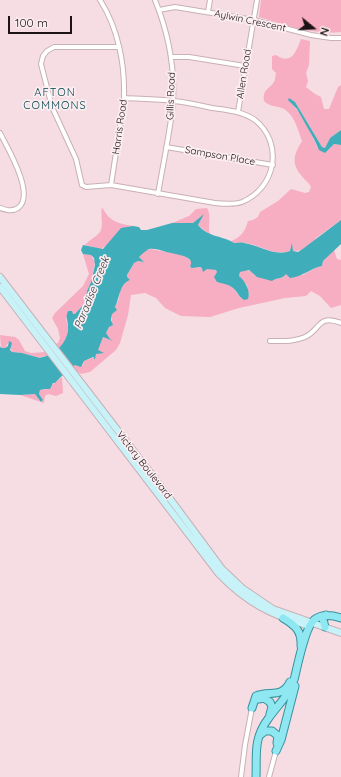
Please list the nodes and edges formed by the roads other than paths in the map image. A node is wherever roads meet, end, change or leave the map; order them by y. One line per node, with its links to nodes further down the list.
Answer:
1 (100, 0): 9 (street, Harris Road)
2 (155, 0): 5 (street, Gillis Road)
3 (210, 0): 6 (street)
4 (257, 0): 7 (street, Allen Road)
5 (159, 10): 6 (street, Aylwin Crescent); 10 (street, Gillis Road)
6 (208, 12): 7 (street, Aylwin Crescent)
7 (254, 20): 8 (street, Aylwin Crescent); 11 (street, Allen Road)
8 (341, 38)
9 (119, 47): 12 (street, Harris Road); 18 (street, Allen Road)
10 (171, 57): 11 (street); 13 (street, Gillis Road)
11 (246, 66): 14 (street, Allen Road)
12 (124, 98): 13 (street); 18 (street, Harris Road)
13 (173, 101): 14 (street); 16 (street, Gillis Road)
14 (238, 112): 17 (street, Allen Road)
15 (0, 132): 20 (street)
16 (166, 147): 17 (street, Sampson Place); 19 (street, Gillis Road)
17 (273, 165): 19 (street, Allen Road)
18 (111, 185): 19 (street, Allen Road)
19 (158, 194)
20 (0, 208)
21 (0, 277): 25 (main road, Victory Boulevard)
22 (0, 287): 25 (main road, Victory Boulevard)
23 (341, 323): 24 (street)
24 (270, 341)
25 (46, 343): 26 (main road, Victory Boulevard)
26 (237, 588): 28 (main road, Victory Boulevard); 30 (main road, Victory Boulevard)
27 (326, 615): 29 (main road); 30 (main road); 31 (main road)
28 (283, 618): 30 (main road, Victory Boulevard); 33 (main road)
29 (341, 618)
30 (310, 624): 31 (main road); 33 (main road)
31 (328, 628): 32 (main road)
32 (341, 633)
33 (301, 653): 34 (main road)
34 (293, 682): 35 (main road); 36 (main road); 40 (main road)
35 (269, 694): 36 (main road); 37 (main road)
36 (282, 702): 38 (main road)
37 (252, 708): 38 (main road); 41 (street)
38 (267, 720): 39 (main road)
39 (259, 737): 40 (main road); 42 (main road)
40 (276, 751): 43 (street)
41 (241, 777)
42 (256, 777)
43 (269, 777)

